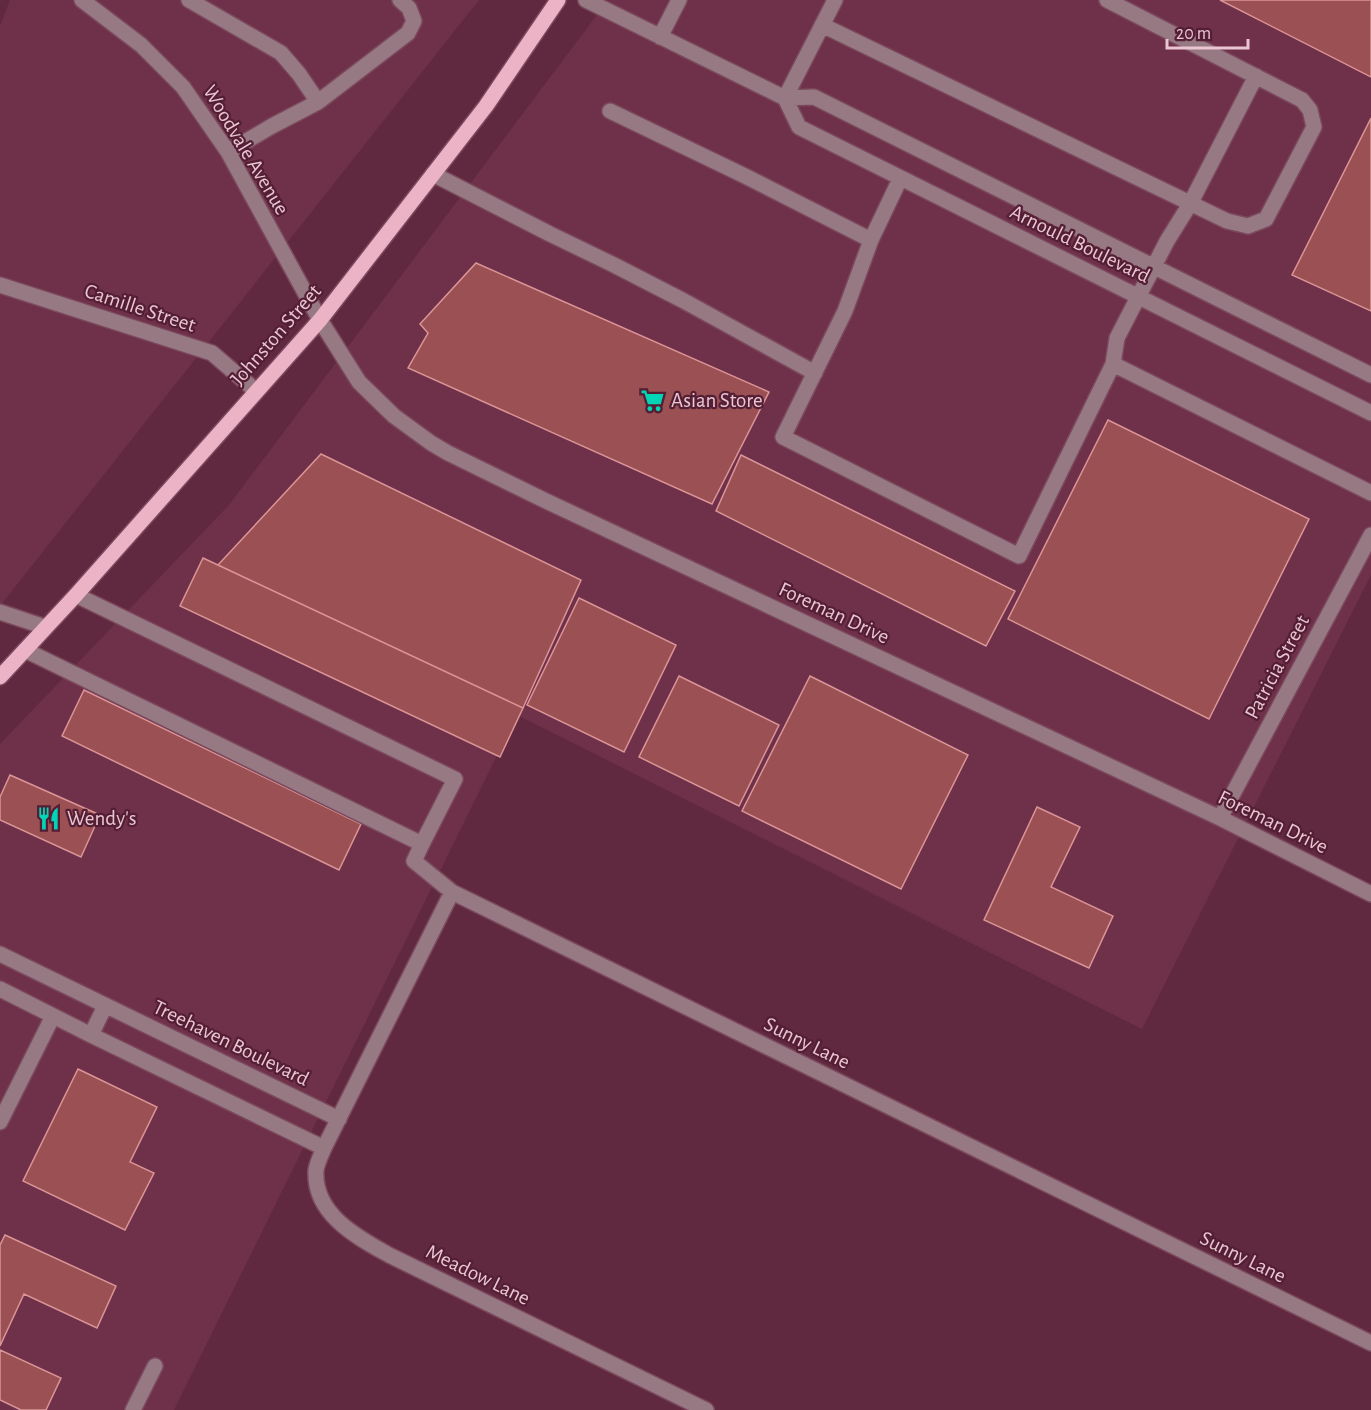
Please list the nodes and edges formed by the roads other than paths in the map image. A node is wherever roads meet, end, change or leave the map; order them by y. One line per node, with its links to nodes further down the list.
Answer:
1 (82, 0): 15 (street, Woodvale Avenue)
2 (189, 0): 13 (street)
3 (400, 0): 13 (street)
4 (558, 0): 16 (main road, Johnston Street)
5 (586, 0): 10 (street, Arnould Boulevard)
6 (679, 0): 10 (street)
7 (835, 0): 9 (street)
8 (1107, 0): 11 (street)
9 (822, 25): 12 (street); 18 (street)
10 (660, 37): 12 (street, Arnould Boulevard)
11 (1256, 76): 18 (street); 18 (street)
12 (785, 98): 17 (street, Arnould Boulevard); 20 (street, Arnould Boulevard)
13 (318, 102): 15 (street)
14 (610, 111): 19 (street)
15 (228, 152): 23 (street, Woodvale Avenue)
16 (433, 174): 23 (main road, Johnston Street); 25 (street)
17 (900, 178): 19 (street); 22 (street, Arnould Boulevard)
18 (1190, 204): 20 (street)
19 (871, 240): 25 (street)
20 (1154, 267): 22 (street); 26 (street, Arnould Boulevard)
21 (0, 285): 27 (street, Camille Street)
22 (1139, 297): 24 (street); 28 (street, Arnould Boulevard)
23 (320, 320): 27 (main road, Johnston Street); 36 (street, Foreman Drive)
24 (1113, 364): 25 (street); 29 (street)
25 (815, 373)
26 (1371, 375)
27 (256, 391): 31 (main road, Johnston Street)
28 (1371, 413)
29 (1371, 493)
30 (1371, 535): 36 (street, Patricia Street)
31 (76, 595): 33 (main road, Johnston Street); 37 (street)
32 (0, 612): 33 (street)
33 (45, 627): 34 (main road, Johnston Street)
34 (25, 650): 35 (main road, Johnston Street); 37 (street)
35 (0, 677)
36 (1220, 818): 39 (street, Foreman Drive)
37 (422, 844): 38 (street, Sunny Lane)
38 (452, 892): 45 (street); 48 (street, Sunny Lane)
39 (1371, 894)
40 (0, 954): 42 (street, Treehaven Boulevard)
41 (0, 989): 43 (street)
42 (105, 1006): 44 (street); 45 (street, Treehaven Boulevard)
43 (53, 1016): 44 (street); 46 (street)
44 (91, 1035): 47 (street)
45 (339, 1119): 47 (street, Meadow Lane)
46 (0, 1122)
47 (324, 1148): 51 (street, Meadow Lane)
48 (1371, 1343)
49 (155, 1366): 50 (street)
50 (133, 1410)
51 (706, 1410)

